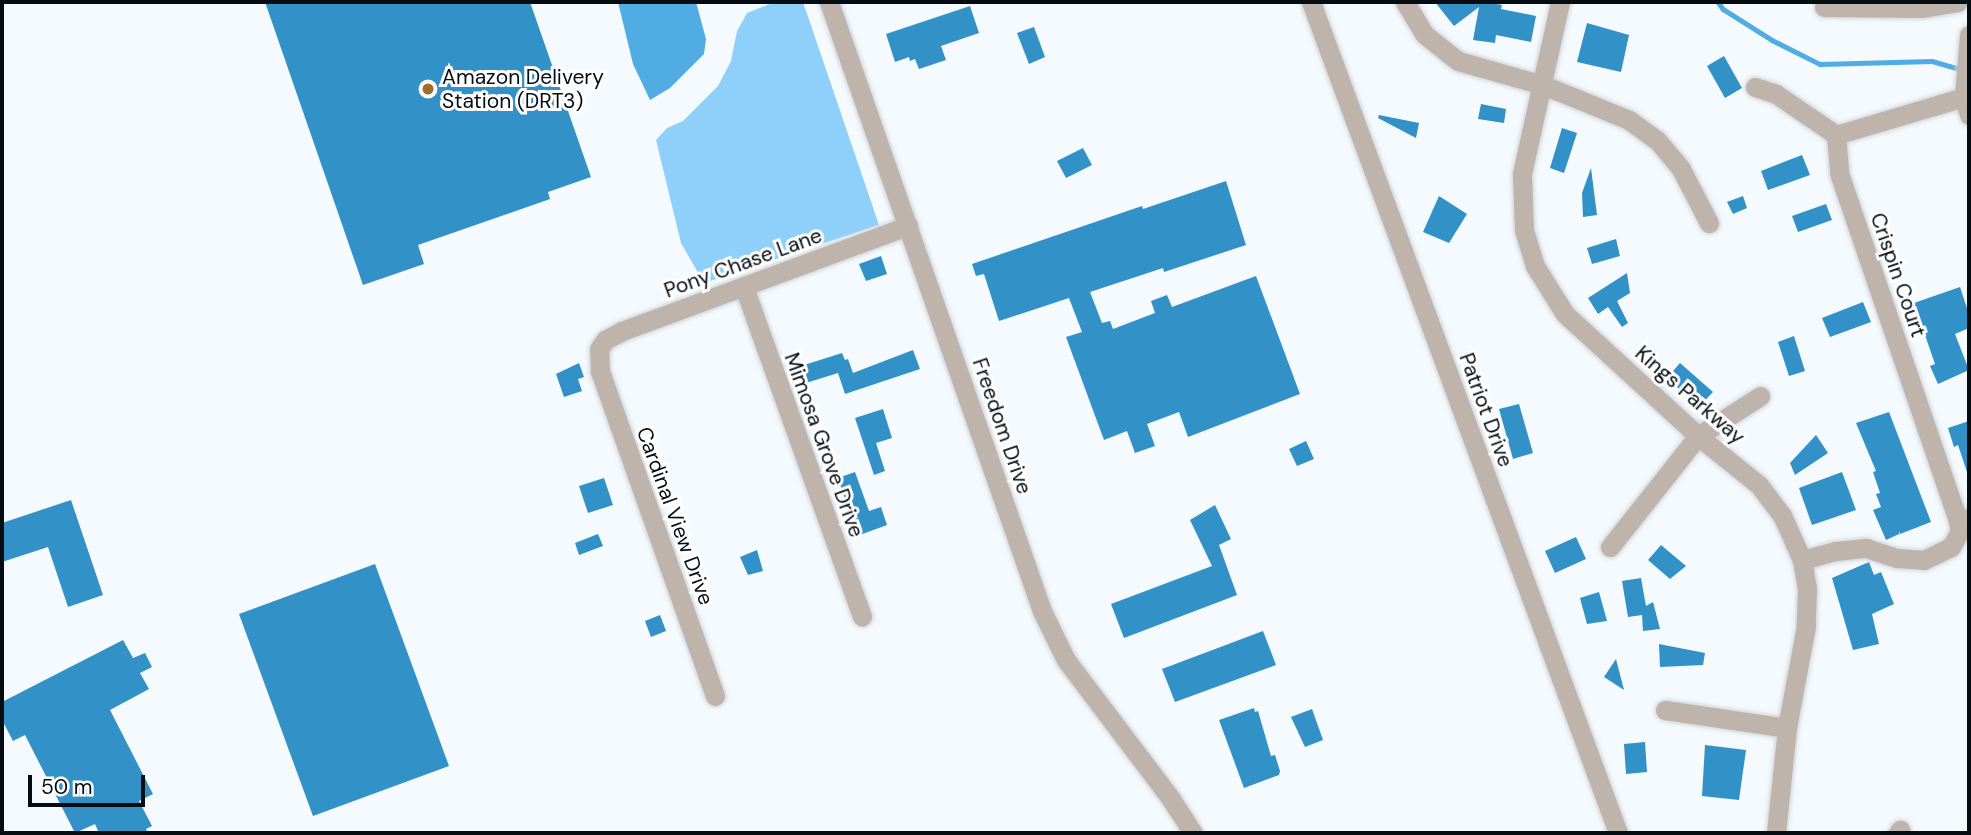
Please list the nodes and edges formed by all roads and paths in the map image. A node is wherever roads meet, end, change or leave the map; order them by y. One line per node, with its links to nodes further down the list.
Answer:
1 (829, 2): 13 (street, Freedom Drive)
2 (1311, 2): 26 (street, Patriot Drive)
3 (1405, 2): 8 (street)
4 (1560, 2): 8 (street, Kings Parkway)
5 (1958, 2): 6 (street)
6 (1824, 7)
7 (1969, 35): 10 (street)
8 (1543, 85): 12 (street); 17 (street, Kings Parkway)
9 (1755, 88): 11 (street)
10 (1967, 106): 11 (street)
11 (1836, 135): 18 (street, Crispin Court)
12 (1709, 223)
13 (908, 226): 14 (street, Pony Chase Lane); 25 (street, Freedom Drive)
14 (744, 288): 15 (street, Pony Chase Lane); 21 (street, Mimosa Grove Drive)
15 (598, 349): 22 (street, Cardinal View Drive)
16 (1760, 396): 17 (street)
17 (1698, 436): 19 (street); 20 (street, Kings Parkway)
18 (1963, 518): 20 (street)
19 (1610, 547)
20 (1802, 559): 24 (street, Kings Parkway)
21 (862, 617)
22 (715, 696)
23 (1665, 710): 24 (street)
24 (1787, 728): 27 (street, Kings Parkway)
25 (1193, 833)
26 (1618, 833)
27 (1776, 833)

